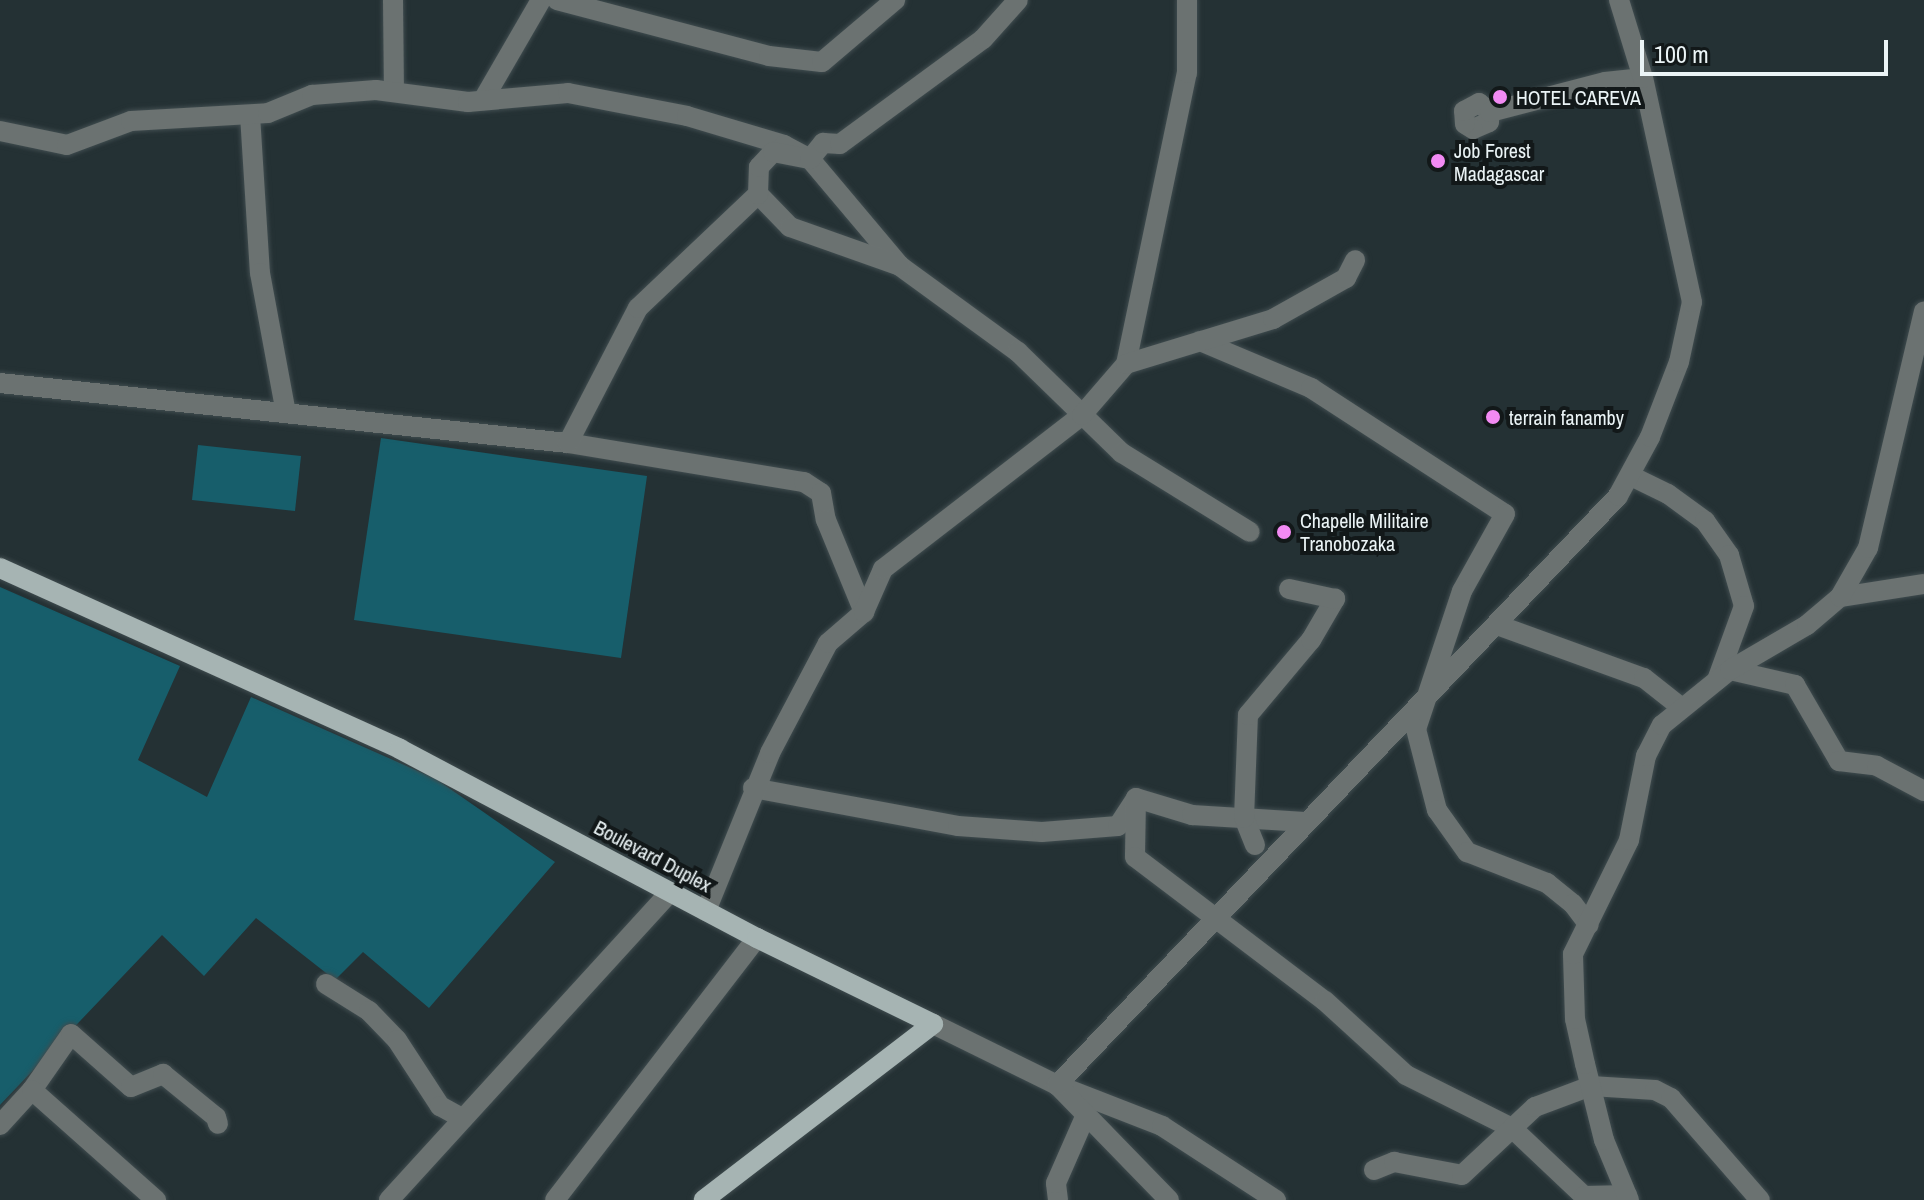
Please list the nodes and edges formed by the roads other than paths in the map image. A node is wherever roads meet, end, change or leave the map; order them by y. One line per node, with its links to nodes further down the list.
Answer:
1 (393, 0): 9 (street)
2 (541, 0): 10 (street)
3 (557, 0): 4 (street)
4 (895, 0)
5 (1018, 0): 14 (street)
6 (1187, 0): 20 (street)
7 (1619, 0): 8 (street)
8 (1643, 78): 11 (street); 26 (street)
9 (394, 92): 10 (street); 12 (street)
10 (483, 100): 14 (street)
11 (1490, 112)
12 (250, 115): 13 (street); 23 (street)
13 (0, 131)
14 (810, 159): 15 (street); 17 (street)
15 (758, 194): 17 (street); 25 (street)
16 (1355, 260): 19 (street)
17 (900, 266): 24 (street)
18 (1924, 312): 21 (street)
19 (1200, 341): 20 (street); 35 (street)
20 (1126, 364): 24 (street)
21 (1916, 382): 31 (street)
22 (0, 383): 23 (street)
23 (286, 413): 25 (street)
24 (1082, 415): 27 (street); 32 (street)
25 (568, 443): 32 (street)
26 (1631, 476): 33 (street); 34 (street)
27 (1250, 532)
28 (0, 568): 43 (main road, Boulevard Duplex)
29 (1924, 584): 31 (street)
30 (1289, 589): 40 (street)
31 (1840, 597): 34 (street)
32 (864, 612): 37 (street)
33 (1500, 626): 35 (street); 36 (street)
34 (1723, 675): 36 (street); 38 (street)
35 (1422, 701): 41 (street); 46 (street)
36 (1682, 708): 46 (street)
37 (753, 788): 39 (street); 44 (street)
38 (1924, 791)
39 (1136, 798): 40 (street); 45 (street)
40 (1244, 818): 41 (street); 42 (street)
41 (1305, 822): 45 (street)
42 (1255, 845)
43 (670, 892): 44 (main road, Boulevard Duplex); 54 (street)
44 (706, 911): 47 (main road, Boulevard Duplex)
45 (1215, 920): 50 (street); 57 (street)
46 (1589, 925): 51 (street)
47 (757, 938): 49 (main road, Boulevard Duplex); 62 (street)
48 (326, 984): 54 (street)
49 (933, 1024): 50 (street, Boulevard Duplex); 63 (main road)
50 (1057, 1085): 53 (street); 66 (street, Boulevard Duplex)
51 (1591, 1086): 57 (street); 59 (street); 67 (street)
52 (32, 1090): 55 (street); 56 (street); 60 (street)
53 (1085, 1117): 64 (street); 65 (street)
54 (462, 1118): 61 (street)
55 (218, 1124)
56 (0, 1125)
57 (1512, 1128): 58 (street); 59 (street)
58 (1374, 1170)
59 (1628, 1198)
60 (156, 1200)
61 (389, 1200)
62 (555, 1200)
63 (704, 1200)
64 (1058, 1200)
65 (1169, 1200)
66 (1276, 1200)
67 (1760, 1200)

